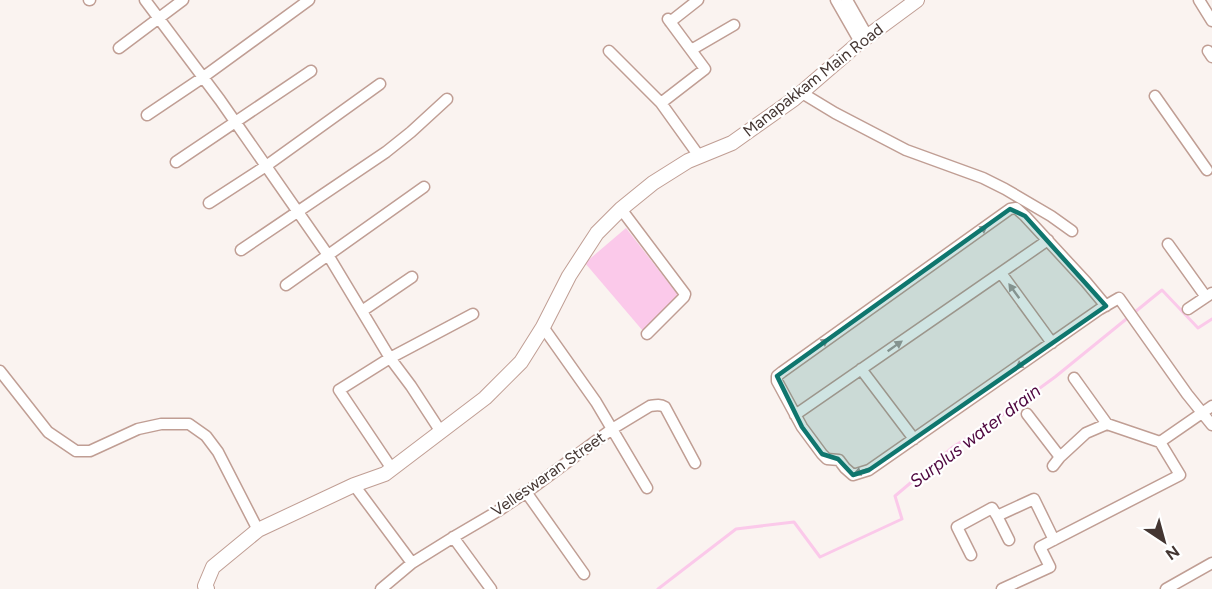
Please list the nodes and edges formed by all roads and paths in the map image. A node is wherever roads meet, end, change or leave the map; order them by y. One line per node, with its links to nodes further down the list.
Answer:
1 (144, 0): 9 (street)
2 (183, 0): 9 (street)
3 (309, 0): 17 (street)
4 (698, 0): 14 (street)
5 (836, 0): 12 (street)
6 (847, 0): 12 (street)
7 (917, 0): 12 (main road, Manapakkam Main Road)
8 (1199, 0): 10 (street)
9 (158, 18): 13 (street); 17 (street)
10 (1212, 21)
11 (734, 25): 14 (street)
12 (864, 40): 19 (main road, Manapakkam Main Road)
13 (119, 48)
14 (691, 50): 22 (street)
15 (609, 51): 22 (street)
16 (311, 71): 24 (street)
17 (202, 78): 23 (street); 24 (street)
18 (380, 84): 27 (street)
19 (801, 93): 25 (main road, Manapakkam Main Road); 33 (street)
20 (1155, 96): 28 (street)
21 (447, 99): 32 (street)
22 (661, 103): 25 (street)
23 (147, 115)
24 (235, 122): 26 (street); 27 (street)
25 (699, 156): 31 (main road, Manapakkam Main Road)
26 (176, 162)
27 (266, 166): 30 (street); 32 (street)
28 (1210, 172)
29 (424, 187): 37 (street)
30 (209, 203)
31 (621, 209): 46 (main road, Manapakkam Main Road); 47 (street)
32 (298, 212): 36 (street); 37 (street)
33 (1072, 231)
34 (1048, 240): 38 (street); 42 (street); 55 (street, one-way to 34)
35 (1168, 243): 41 (street)
36 (241, 250)
37 (328, 255): 40 (street); 44 (street)
38 (1001, 273): 48 (street, one-way to 38); 50 (street, one-way to 38)
39 (412, 277): 44 (street)
40 (286, 285)
41 (1209, 295): 43 (street)
42 (1106, 306): 48 (street); 53 (street)
43 (1188, 309)
44 (362, 311): 49 (street)
45 (473, 314): 49 (street)
46 (543, 327): 58 (street, Velleswaran Street); 59 (main road, Manapakkam Main Road)
47 (647, 334)
48 (1052, 343): 60 (street, one-way to 60)
49 (390, 358): 59 (street); 63 (street)
50 (861, 369): 55 (street); 60 (street)
51 (0, 371): 68 (street)
52 (1074, 378): 56 (street)
53 (1207, 409): 57 (street); 61 (street)
54 (1027, 414): 56 (street)
55 (795, 415): 60 (street, one-way to 55)
56 (1107, 424): 61 (street)
57 (1212, 425)
58 (612, 429): 62 (street); 65 (street); 66 (street, Velleswaran Street)
59 (441, 432): 63 (main road, Manapakkam Main Road)
60 (914, 439)
61 (1160, 442): 71 (street)
62 (695, 463)
63 (392, 469): 64 (main road, Manapakkam Main Road)
64 (354, 485): 68 (main road, Manapakkam Main Road); 73 (street)
65 (647, 488)
66 (526, 492): 69 (street, Velleswaran Street); 75 (street)
67 (997, 516): 70 (street); 71 (street); 72 (street)
68 (258, 530): 76 (main road, Manapakkam Main Road)
69 (453, 537): 73 (street, Velleswaran Street); 78 (street)
70 (1009, 540)
71 (1054, 540): 79 (street)
72 (970, 555)
73 (412, 563): 77 (street, Velleswaran Street)
74 (1212, 563): 80 (street)
75 (584, 574)
76 (204, 588)
77 (381, 589)
78 (491, 589)
79 (1002, 589)
80 (1166, 589)

